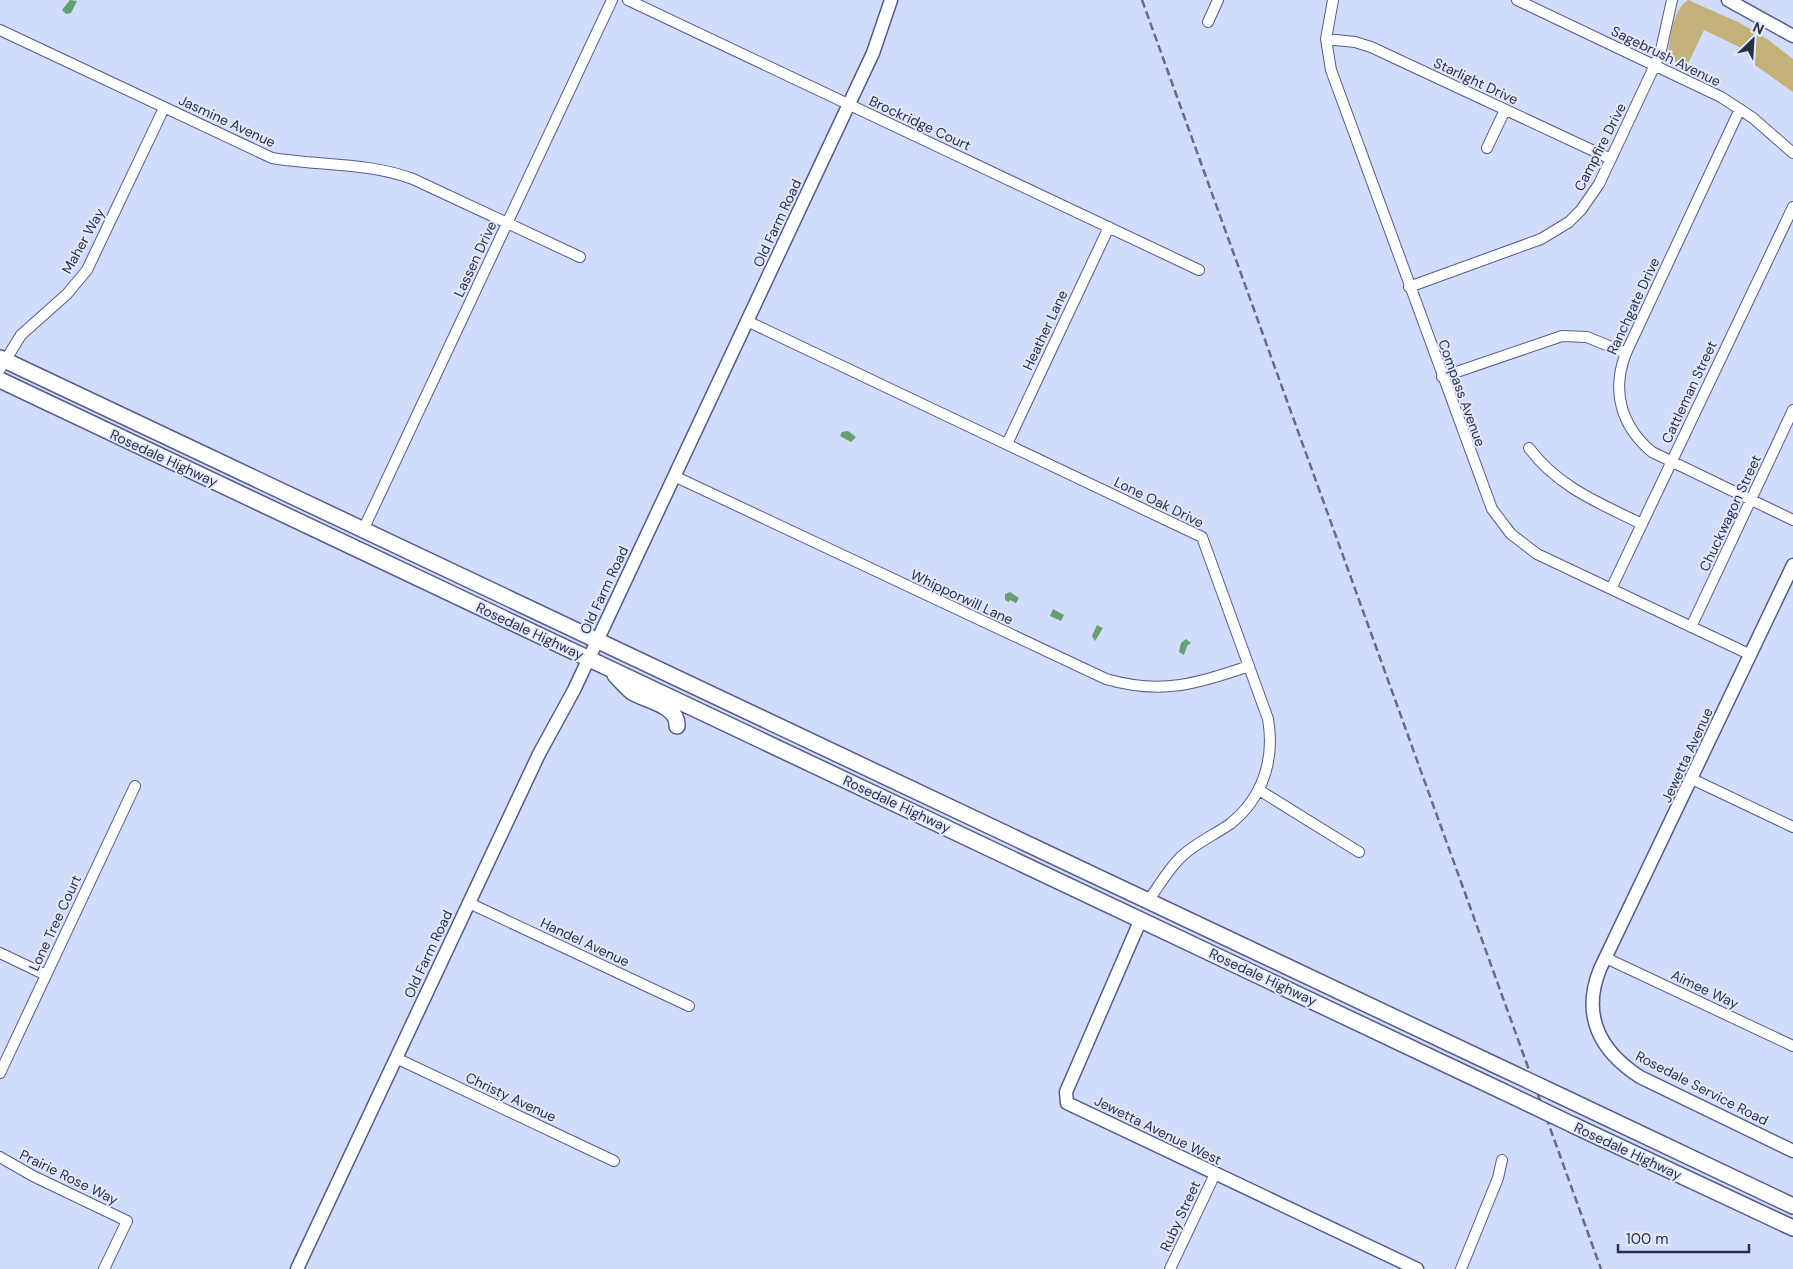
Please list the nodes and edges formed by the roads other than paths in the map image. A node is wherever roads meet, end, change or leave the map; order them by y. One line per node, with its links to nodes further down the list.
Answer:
1 (612, 0): 22 (street, Lassen Drive)
2 (628, 0): 14 (street, Brockridge Court)
3 (891, 0): 14 (street, Old Farm Road)
4 (1218, 0): 9 (street)
5 (1333, 0): 12 (street, Compass Avenue)
6 (1517, 0): 13 (street, Sagebrush Avenue)
7 (1672, 0): 13 (street, Campfire Drive)
8 (1728, 0): 11 (street)
9 (1208, 22)
10 (0, 30): 15 (street, Jasmine Avenue)
11 (1793, 36)
12 (1326, 39): 17 (street, Starlight Drive); 26 (street, Compass Avenue)
13 (1655, 65): 16 (street, Sagebrush Avenue); 20 (street, Campfire Drive)
14 (849, 104): 23 (street, Brockridge Court); 27 (street, Old Farm Road)
15 (164, 108): 22 (street, Jasmine Avenue); 29 (street, Maher Way)
16 (1740, 109): 19 (street, Sagebrush Avenue); 28 (street, Ranchgate Drive)
17 (1505, 110): 18 (street); 20 (street, Starlight Drive)
18 (1487, 148)
19 (1793, 153)
20 (1611, 159): 26 (street, Campfire Drive)
21 (1793, 207): 35 (street, Cattleman Street)
22 (507, 223): 24 (street, Jasmine Avenue); 40 (street, Lassen Drive)
23 (1109, 227): 25 (street, Brockridge Court); 33 (street, Heather Lane)
24 (580, 257)
25 (1199, 270)
26 (1409, 287): 30 (street, Compass Avenue)
27 (747, 321): 33 (street, Lone Oak Drive); 36 (street, Old Farm Road)
28 (1626, 353): 30 (street); 35 (street, Ranchgate Drive)
29 (2, 363): 40 (main road, Rosedale Highway)
30 (1442, 377): 44 (street, Compass Avenue)
31 (0, 380): 41 (main road, Rosedale Highway)
32 (1793, 410): 37 (street, Chuckwagon Street)
33 (1007, 444): 49 (street, Lone Oak Drive)
34 (1529, 448): 39 (street)
35 (1671, 463): 37 (street, Ranchgate Drive); 39 (street, Cattleman Street)
36 (674, 476): 46 (street, Old Farm Road); 49 (street, Whipporwill Lane)
37 (1751, 500): 38 (street, Ranchgate Drive); 45 (street, Chuckwagon Street)
38 (1793, 520)
39 (1642, 524): 44 (street, Cattleman Street)
40 (363, 530): 43 (main road, Rosedale Highway)
41 (344, 543): 43 (main road); 48 (main road, Rosedale Highway)
42 (1793, 565): 47 (street, Jewetta Avenue)
43 (445, 570): 46 (main road, Rosedale Highway)
44 (1612, 590): 45 (street, Compass Avenue)
45 (1691, 627): 47 (street, Compass Avenue)
46 (596, 641): 48 (street, Old Farm Road); 54 (main road, Rosedale Highway)
47 (1750, 655): 53 (street, Jewetta Avenue)
48 (589, 659): 50 (main road, Rosedale Highway); 61 (street, Old Farm Road)
49 (1249, 666): 56 (street, Lone Oak Drive)
50 (609, 668): 51 (main road); 52 (main road, Rosedale Highway)
51 (677, 726)
52 (758, 738): 54 (main road); 59 (main road, Rosedale Highway)
53 (1692, 779): 57 (street); 64 (street, Jewetta Avenue)
54 (894, 782): 60 (main road, Rosedale Highway)
55 (135, 786): 65 (street, Lone Tree Court)
56 (1259, 790): 58 (street); 60 (street, Lone Oak Drive)
57 (1793, 827)
58 (1359, 852)
59 (1020, 862): 60 (main road); 62 (main road, Rosedale Highway)
60 (1148, 901): 66 (main road, Rosedale Highway)
61 (469, 902): 67 (street, Handel Avenue); 69 (street, Old Farm Road)
62 (1141, 919): 66 (main road); 75 (street, Jewetta Avenue West); 76 (main road, Rosedale Highway, bridge)
63 (0, 953): 65 (street)
64 (1606, 958): 68 (street, Aimee Way); 71 (street, Rosedale Service Road)
65 (46, 975): 70 (street, Lone Tree Court)
66 (1346, 996): 77 (main road, Rosedale Highway, bridge)
67 (689, 1006)
68 (1793, 1046)
69 (396, 1058): 74 (street, Christy Avenue); 81 (street, Old Farm Road)
70 (0, 1073)
71 (1793, 1151)
72 (0, 1157): 80 (street, Prairie Rose Way)
73 (1502, 1160): 84 (street)
74 (614, 1162)
75 (1215, 1174): 82 (street, Ruby Street); 83 (street, Jewetta Avenue West)
76 (1681, 1176): 78 (main road); 79 (main road, Rosedale Highway)
77 (1793, 1206)
78 (1793, 1219)
79 (1793, 1228)
80 (104, 1269)
81 (297, 1269)
82 (1170, 1269)
83 (1416, 1269)
84 (1461, 1269)

